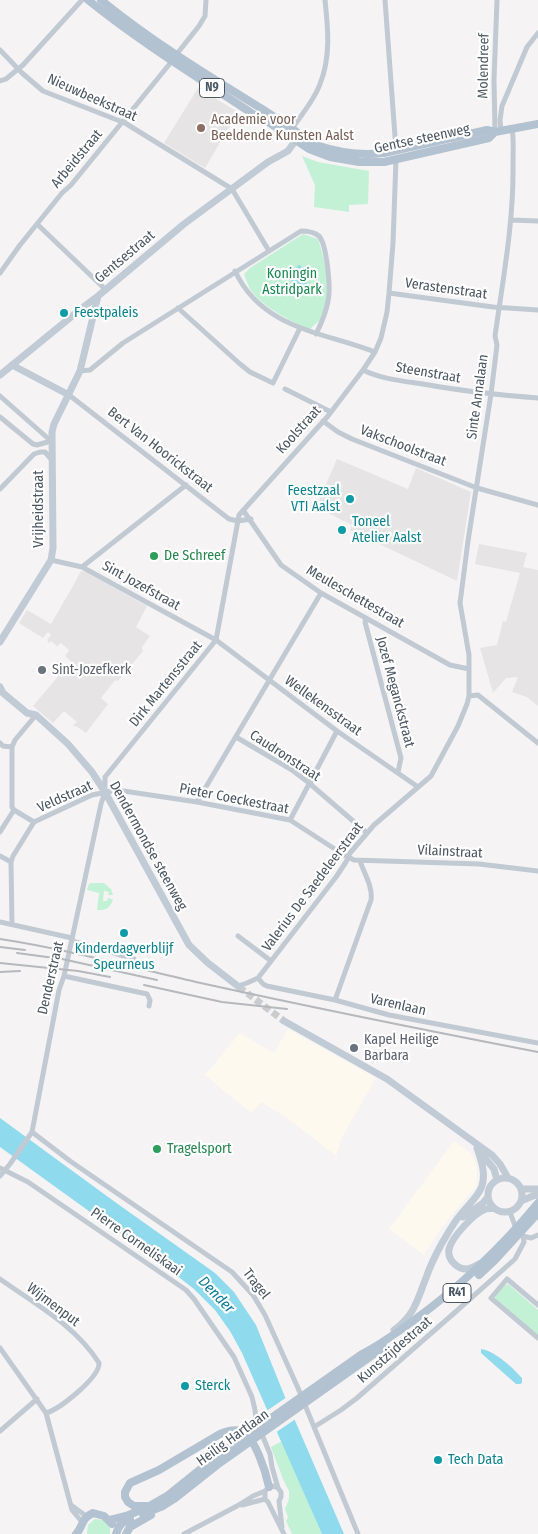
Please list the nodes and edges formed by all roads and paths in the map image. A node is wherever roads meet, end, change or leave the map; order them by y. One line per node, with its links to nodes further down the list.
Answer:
1 (82, 0): 11 (street)
2 (88, 0): 10 (main road, N9)
3 (101, 0): 10 (main road, N9)
4 (206, 0): 10 (street, Arbeidstraat)
5 (325, 0): 19 (street)
6 (384, 0): 21 (street)
7 (497, 0): 13 (street, Molendreef)
8 (538, 33): 14 (street)
9 (0, 50): 11 (street, Nieuwbeekstraat)
10 (174, 58): 15 (street, Arbeidstraat); 19 (main road, N9)
11 (19, 69): 12 (street); 15 (street, Nieuwbeekstraat)
12 (0, 81)
13 (495, 94): 14 (street); 18 (street, Molendreef)
14 (507, 95): 18 (street)
15 (122, 122): 23 (street, Nieuwbeekstraat); 26 (street, Arbeidstraat)
16 (538, 124): 17 (main road, Gentse steenweg / N9)
17 (512, 128): 18 (main road, Gentse steenweg / N9); 24 (street, Sinte Annalaan)
18 (498, 131): 21 (main road, Gentse steenweg / N9); 22 (main road, Gentse steenweg / N9)
19 (290, 132): 20 (main road, N9)
20 (298, 137): 21 (main road, Gentse steenweg / N9); 22 (main road, Gentse steenweg / N9); 23 (street, Gentsestraat)
21 (396, 150): 22 (main road)
22 (396, 159): 31 (street, Koolstraat)
23 (232, 189): 27 (street); 30 (street, Gentsestraat)
24 (511, 220): 25 (street); 33 (street, Sinte Annalaan)
25 (538, 221)
26 (37, 224): 29 (street, Arbeidstraat); 30 (street)
27 (269, 252): 28 (street); 37 (street)
28 (236, 271): 34 (street); 36 (street)
29 (0, 272)
30 (105, 289): 32 (street, Gentsestraat)
31 (389, 293): 33 (street, Verastenstraat); 38 (street, Koolstraat)
32 (98, 296): 39 (street); 41 (street, Gentsestraat)
33 (500, 306): 35 (street, Verastenstraat); 44 (street, Sinte Annalaan)
34 (178, 308): 36 (street); 41 (street)
35 (538, 310)
36 (300, 328): 37 (street)
37 (316, 334): 38 (street)
38 (375, 352): 40 (street, Koolstraat)
39 (12, 365): 42 (street); 45 (street)
40 (363, 370): 44 (street, Steenstraat); 48 (street, Koolstraat)
41 (80, 371): 45 (street, Gentsestraat)
42 (0, 375)
43 (285, 390): 48 (street)
44 (491, 394): 47 (street, Steenstraat); 54 (street, Sinte Annalaan)
45 (69, 395): 51 (street, Vrijheidstraat); 53 (street, Bert Van Hoorickstraat)
46 (0, 396): 51 (street)
47 (538, 398)
48 (331, 412): 50 (street, Koolstraat)
49 (0, 417): 51 (street)
50 (323, 421): 54 (street, Vakschoolstraat); 57 (street, Koolstraat)
51 (51, 441): 52 (street, Vrijheidstraat)
52 (52, 459): 55 (street); 60 (street, Vrijheidstraat)
53 (186, 486): 59 (street, Bert Van Hoorickstraat); 61 (street)
54 (477, 488): 56 (street, Vakschoolstraat); 66 (street, Sinte Annalaan)
55 (0, 489)
56 (538, 505)
57 (244, 510): 58 (street, Meuleschettestraat); 59 (street, Koolstraat)
58 (251, 519): 59 (street); 62 (street, Meuleschettestraat)
59 (238, 521): 64 (street, Dirk Martensstraat)
60 (51, 560): 61 (street, Sint Jozefstraat); 65 (street, Vrijheidstraat)
61 (82, 567): 64 (street, Sint Jozefstraat)
62 (321, 593): 63 (street, Meuleschettestraat); 67 (street)
63 (366, 618): 66 (street, Meuleschettestraat); 76 (street, Jozef Meganckstraat)
64 (216, 640): 67 (street, Wellekensstraat); 79 (street, Dirk Martensstraat)
65 (0, 642)
66 (469, 669): 69 (street, Valerius De Saedeleerstraat)
67 (270, 680): 71 (street, Wellekensstraat); 72 (street)
68 (0, 686): 70 (street, Dendermondse steenweg)
69 (469, 696): 74 (street); 78 (street, Valerius De Saedeleerstraat)
70 (36, 715): 75 (street); 79 (street, Dendermondse steenweg)
71 (337, 731): 76 (street, Wellekensstraat); 77 (street)
72 (236, 737): 77 (street, Caudronstraat); 80 (street)
73 (0, 743): 75 (street)
74 (538, 743)
75 (12, 747): 81 (street)
76 (398, 772): 78 (street, Wellekensstraat)
77 (309, 783): 82 (street); 85 (street, Caudronstraat)
78 (418, 787): 85 (street, Valerius De Saedeleerstraat)
79 (105, 792): 80 (street, Pieter Coeckestraat); 83 (street, Veldstraat); 94 (street, Denderstraat); 99 (street, Dendermondse steenweg)
80 (198, 802): 82 (street, Pieter Coeckestraat)
81 (14, 810): 83 (street); 84 (street)
82 (290, 820): 87 (street, Pieter Coeckestraat)
83 (34, 822): 89 (street)
84 (0, 832)
85 (367, 833): 87 (street, Valerius De Saedeleerstraat)
86 (0, 856): 89 (street)
87 (348, 858): 88 (street, Vilainstraat); 96 (street, Valerius De Saedeleerstraat)
88 (360, 860): 90 (street, Vilainstraat); 100 (street)
89 (11, 862): 92 (street)
90 (538, 871)
91 (0, 922): 92 (street)
92 (12, 924): 94 (street)
93 (238, 936): 96 (street)
94 (72, 939): 95 (street); 97 (street, Denderstraat)
95 (134, 959)
96 (271, 961): 98 (street, Valerius De Saedeleerstraat)
97 (64, 976): 101 (street); 104 (street, Denderstraat)
98 (258, 978): 99 (street); 100 (street, Varenlaan)
99 (238, 986)
100 (335, 1000): 103 (street, Varenlaan)
101 (149, 1006)
102 (284, 1021): 105 (street)
103 (538, 1043)
104 (32, 1132): 107 (street, Denderstraat); 131 (street, Tragel)
105 (467, 1137): 106 (street); 109 (street)
106 (477, 1148): 110 (street); 120 (street)
107 (2, 1169): 108 (street, Denderstraat); 133 (street, Pierre Corneliskaai)
108 (0, 1176)
109 (508, 1178): 110 (street); 111 (street)
110 (497, 1180): 114 (street)
111 (521, 1189): 112 (street); 115 (street)
112 (538, 1189)
113 (538, 1196): 115 (street)
114 (488, 1197): 117 (street); 120 (street)
115 (521, 1201): 118 (street)
116 (538, 1203): 123 (main road, R41)
117 (494, 1208): 118 (street); 123 (street)
118 (510, 1212): 122 (street)
119 (538, 1213): 128 (main road, R41)
120 (451, 1230): 128 (street)
121 (538, 1235): 122 (street)
122 (523, 1236): 131 (street, Kunstzijdestraat)
123 (484, 1261): 128 (main road, R41)
124 (0, 1279): 130 (street, Wijmenput)
125 (538, 1305): 126 (street)
126 (538, 1338)
127 (0, 1348): 129 (street)
128 (363, 1357): 135 (main road, Heilig Hartlaan / R41)
129 (37, 1398): 130 (street); 132 (street)
130 (46, 1413): 143 (street)
131 (314, 1427): 151 (street, Tragel)
132 (0, 1432)
133 (266, 1445): 134 (street); 136 (street, Pierre Corneliskaai)
134 (261, 1461): 137 (main road); 140 (main road)
135 (215, 1462): 140 (main road, Heilig Hartlaan / R41); 141 (main road, Heilig Hartlaan / R41)
136 (278, 1488): 137 (street); 139 (street)
137 (267, 1489): 138 (street); 142 (street)
138 (267, 1500): 139 (street); 142 (street); 145 (street)
139 (278, 1501): 145 (street)
140 (148, 1506): 144 (main road, Heilig Hartlaan / R41)
141 (163, 1506): 146 (main road, Heilig Hartlaan / R41); 148 (main road)
142 (237, 1506): 149 (street)
143 (84, 1519): 144 (main road, Heilig Hartlaan / R41); 147 (main road)
144 (110, 1520): 146 (main road, Heilig Hartlaan / R41)
145 (282, 1527): 150 (street)
146 (116, 1533)
147 (76, 1534)
148 (126, 1534)
149 (184, 1534)
150 (284, 1534)
151 (358, 1534)

